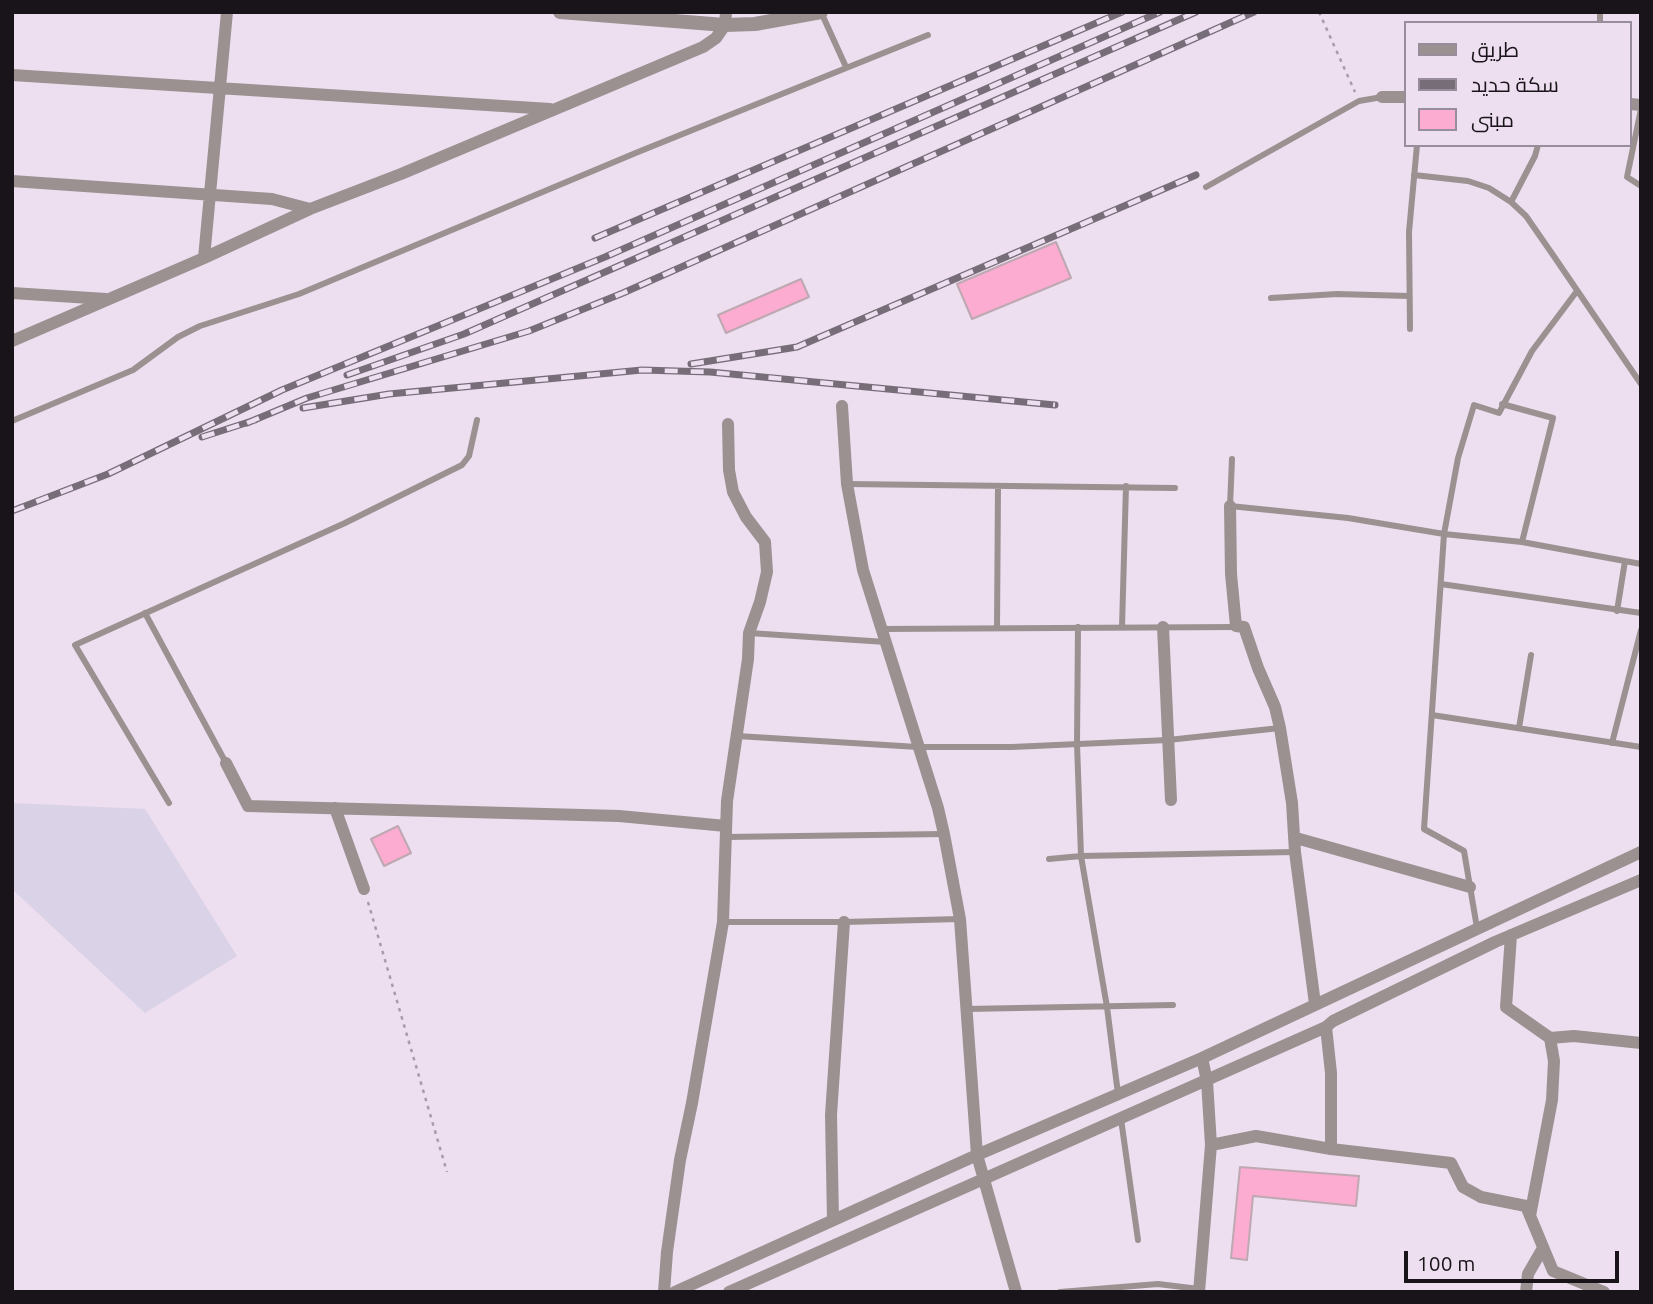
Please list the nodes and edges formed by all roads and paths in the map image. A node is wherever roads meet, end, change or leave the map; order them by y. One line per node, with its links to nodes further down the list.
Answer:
1 (227, 12): 9 (street)
2 (560, 12): 5 (street)
3 (821, 12): 5 (street); 7 (lane)
4 (1319, 12): 12 (path)
5 (725, 19): 14 (street)
6 (928, 35): 7 (lane)
7 (846, 67): 36 (lane)
8 (12, 75): 9 (street)
9 (220, 88): 14 (street); 21 (street)
10 (1382, 97): 11 (street); 12 (lane)
11 (1404, 97)
12 (1359, 101): 20 (lane)
13 (1641, 107): 19 (lane)
14 (553, 109): 23 (street)
15 (1417, 147): 17 (lane)
16 (1537, 147): 22 (lane)
17 (1414, 175): 22 (lane); 27 (lane)
18 (12, 181): 21 (street)
19 (1641, 186)
20 (1206, 187)
21 (210, 194): 23 (street); 24 (street)
22 (1511, 202): 25 (lane)
23 (310, 209): 24 (street)
24 (204, 258): 29 (street)
25 (1577, 291): 32 (lane); 33 (lane)
26 (12, 293): 29 (street)
27 (1409, 296): 28 (lane); 30 (lane)
28 (1271, 298)
29 (110, 299): 31 (street)
30 (1410, 329)
31 (12, 341)
32 (1641, 384)
33 (1502, 404): 44 (lane); 45 (lane)
34 (842, 406): 39 (street)
35 (477, 420): 50 (lane)
36 (12, 421)
37 (727, 424): 59 (street)
38 (1232, 459): 43 (lane)
39 (847, 484): 41 (lane); 57 (street)
40 (1126, 486): 41 (lane); 42 (lane); 53 (lane)
41 (998, 487): 56 (lane)
42 (1175, 488)
43 (1230, 506): 44 (lane); 55 (street)
44 (1444, 534): 45 (lane); 48 (lane)
45 (1522, 542): 46 (lane)
46 (1625, 561): 47 (lane); 49 (lane)
47 (1641, 564)
48 (1441, 584): 49 (lane); 62 (lane)
49 (1616, 611): 51 (lane)
50 (145, 613): 71 (lane); 73 (lane)
51 (1641, 613)
52 (1078, 627): 53 (lane); 56 (lane); 68 (lane)
53 (1122, 627): 54 (lane)
54 (1163, 627): 55 (lane); 66 (street)
55 (1244, 627): 63 (street)
56 (997, 628): 57 (lane)
57 (880, 629): 60 (street)
58 (1641, 630): 67 (lane)
59 (748, 633): 60 (lane); 65 (street)
60 (886, 642): 69 (street)
61 (1531, 655): 64 (lane)
62 (1432, 715): 64 (lane); 83 (lane)
63 (1280, 728): 66 (lane); 77 (street)
64 (1519, 728): 67 (lane)
65 (737, 736): 69 (lane); 75 (street)
66 (1168, 740): 68 (lane); 72 (street)
67 (1612, 743): 70 (lane)
68 (1077, 744): 69 (lane); 80 (lane)
69 (918, 747): 76 (street)
70 (1641, 747)
71 (226, 764): 74 (street)
72 (1171, 800)
73 (169, 803)
74 (335, 807): 75 (street); 84 (street)
75 (726, 832): 76 (lane); 86 (street)
76 (944, 834): 85 (street)
77 (1296, 838): 78 (street); 83 (street)
78 (1295, 852): 80 (lane); 90 (street)
79 (1641, 852): 88 (street)
80 (1081, 856): 81 (lane); 92 (lane)
81 (1049, 859)
82 (1641, 880): 89 (street)
83 (1470, 887): 88 (lane)
84 (364, 889): 104 (path)
85 (960, 919): 87 (lane); 93 (street)
86 (723, 922): 87 (lane); 111 (street)
87 (844, 922): 107 (street)
88 (1477, 928): 90 (street)
89 (1511, 935): 94 (street); 95 (street)
90 (1315, 1004): 97 (street)
91 (1173, 1005): 92 (lane)
92 (1107, 1007): 93 (lane); 99 (lane)
93 (967, 1009): 103 (street)
94 (1326, 1027): 98 (street); 102 (street)
95 (1550, 1038): 96 (street); 106 (street)
96 (1641, 1043)
97 (1202, 1058): 98 (street); 99 (street)
98 (1207, 1081): 100 (street); 101 (street)
99 (1118, 1094): 103 (street)
100 (1121, 1119): 105 (street); 108 (lane)
101 (1211, 1144): 102 (street); 110 (street)
102 (1331, 1149): 106 (street)
103 (977, 1155): 105 (street); 107 (street)
104 (447, 1172)
105 (984, 1178): 113 (street); 114 (street)
106 (1530, 1217): 109 (street)
107 (833, 1220): 112 (street)
108 (1138, 1240)
109 (1544, 1248): 116 (street); 117 (street)
110 (1199, 1290): 115 (lane)
111 (664, 1292)
112 (675, 1292)
113 (729, 1292)
114 (1016, 1292)
115 (1060, 1292)
116 (1526, 1292)
117 (1604, 1292)

